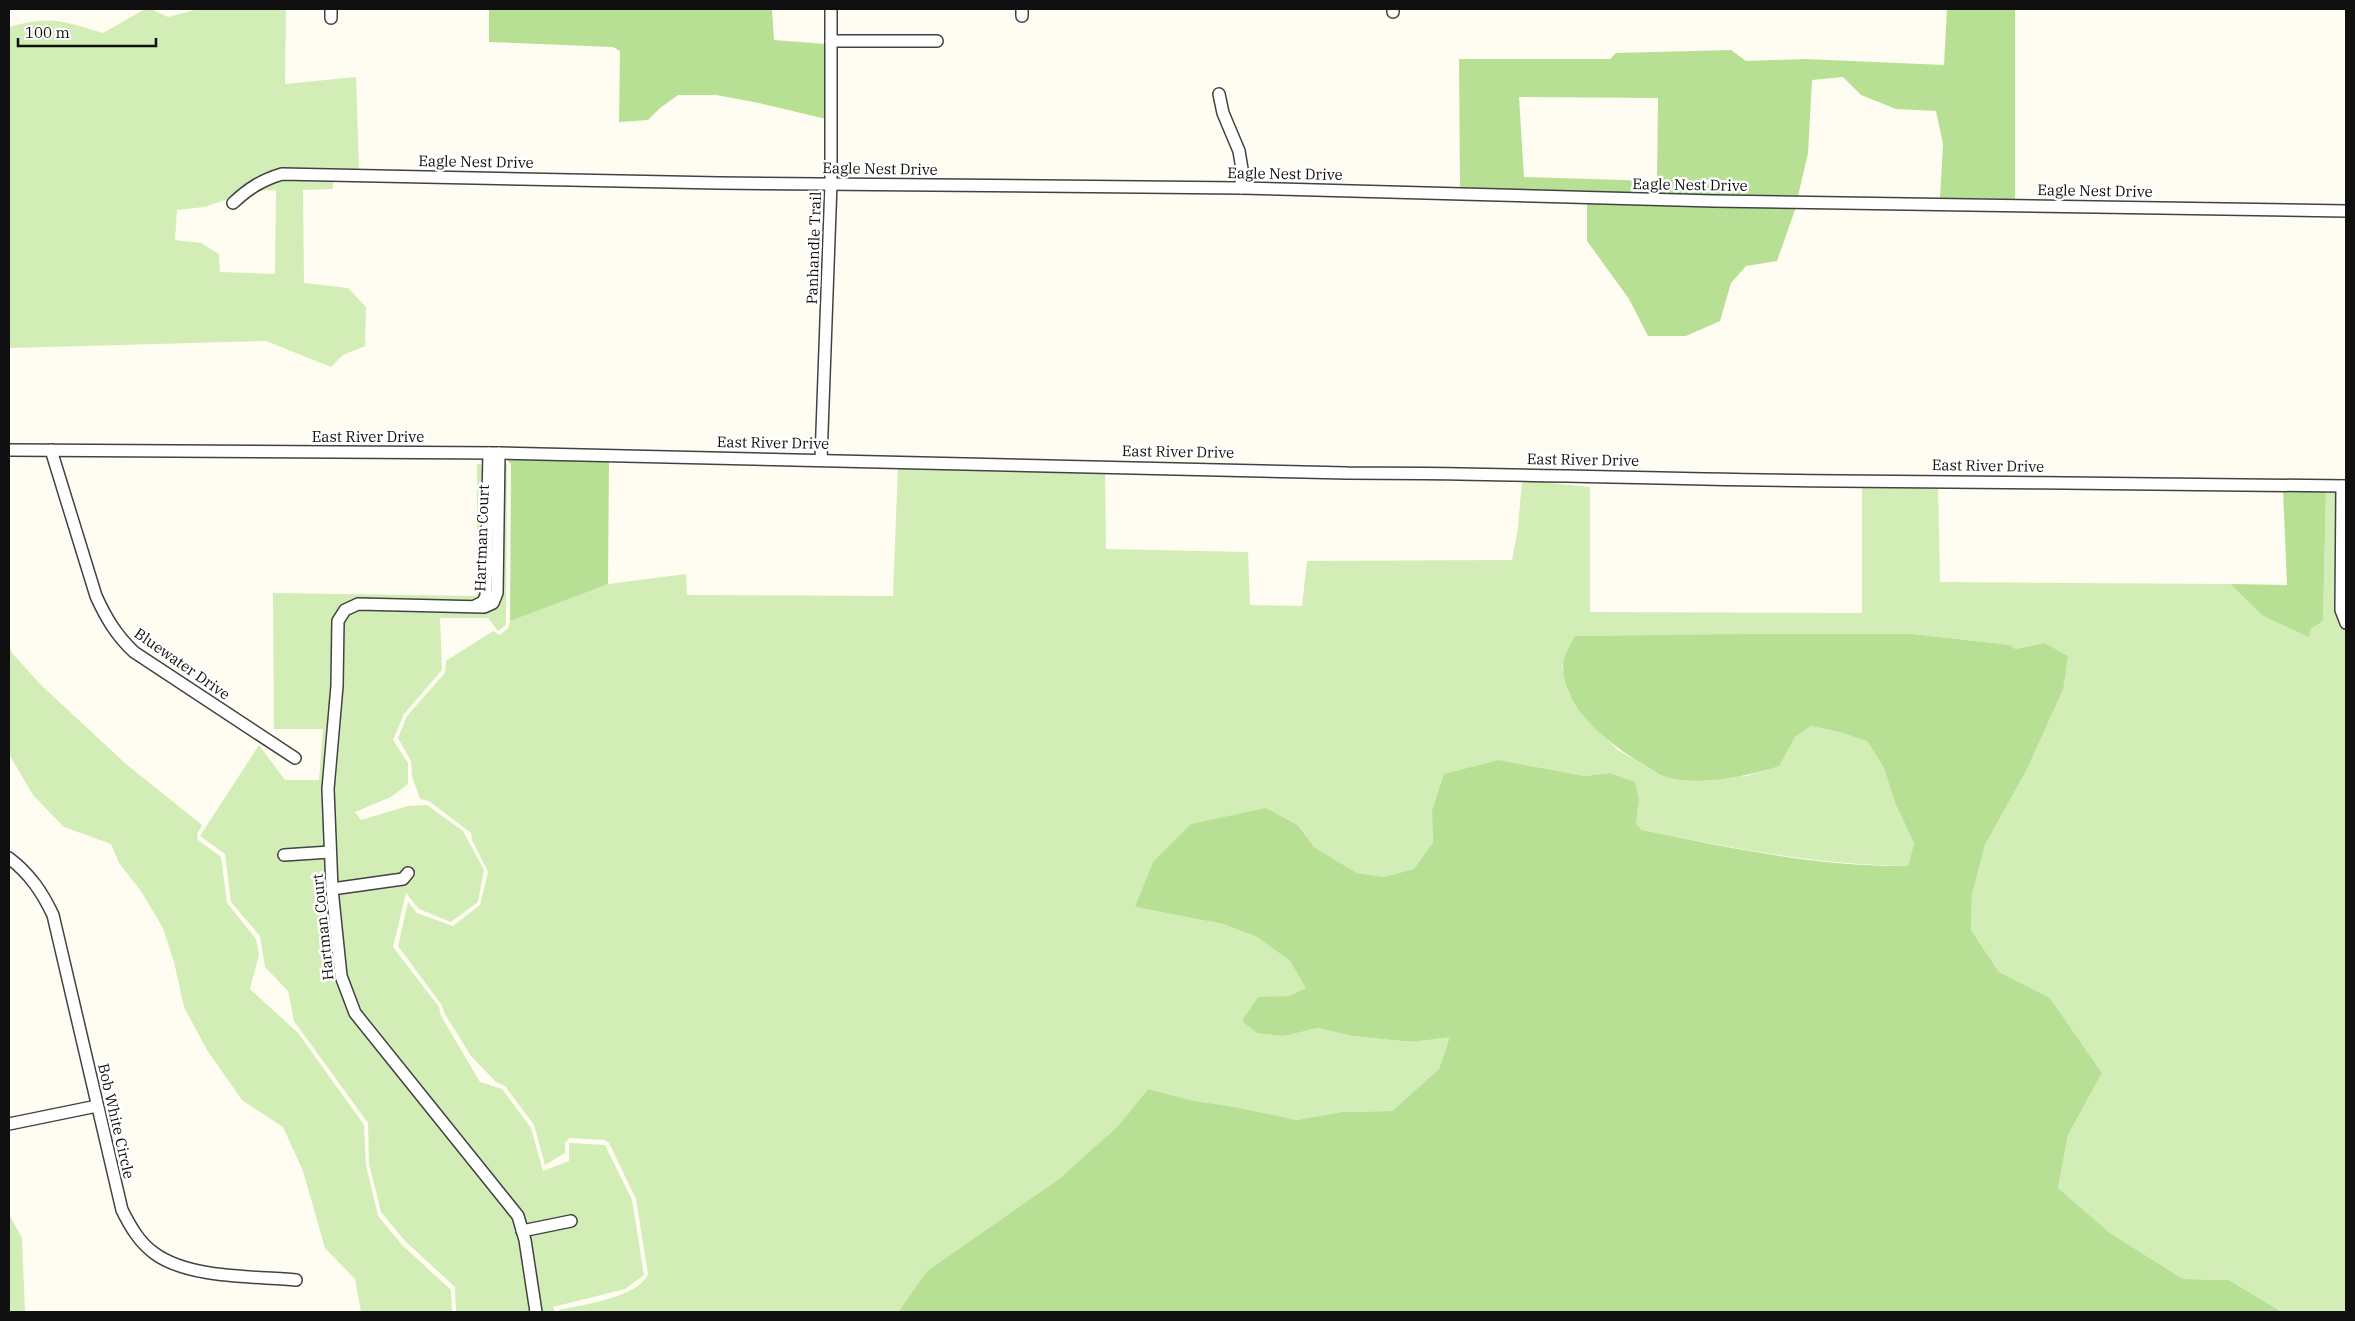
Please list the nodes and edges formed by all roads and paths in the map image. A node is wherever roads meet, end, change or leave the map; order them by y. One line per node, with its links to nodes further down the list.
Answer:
1 (831, 9): 2 (street, Panhandle Trail)
2 (830, 41): 3 (street); 5 (street, Panhandle Trail)
3 (937, 41)
4 (1220, 94): 6 (street)
5 (831, 183): 6 (street, Eagle Nest Drive); 7 (street, Eagle Nest Drive); 12 (street, Panhandle Trail)
6 (1241, 188): 8 (street, Eagle Nest Drive)
7 (233, 203)
8 (2346, 210)
9 (9, 450): 10 (street, East River Drive)
10 (51, 450): 11 (street, East River Drive); 15 (street, Bluewater Drive)
11 (494, 453): 12 (street, East River Drive); 16 (street, Hartman Court)
12 (821, 459): 13 (street, East River Drive)
13 (2344, 486): 14 (street)
14 (2346, 623)
15 (295, 758)
16 (330, 852): 17 (street); 20 (street, Hartman Court)
17 (284, 855)
18 (9, 858): 21 (street, Bob White Circle)
19 (408, 873): 20 (street)
20 (332, 889): 24 (street, Hartman Court)
21 (97, 1106): 22 (street); 25 (street, Bob White Circle)
22 (9, 1124)
23 (571, 1221): 24 (street)
24 (522, 1231): 26 (street, Hartman Court)
25 (296, 1280)
26 (536, 1312)

